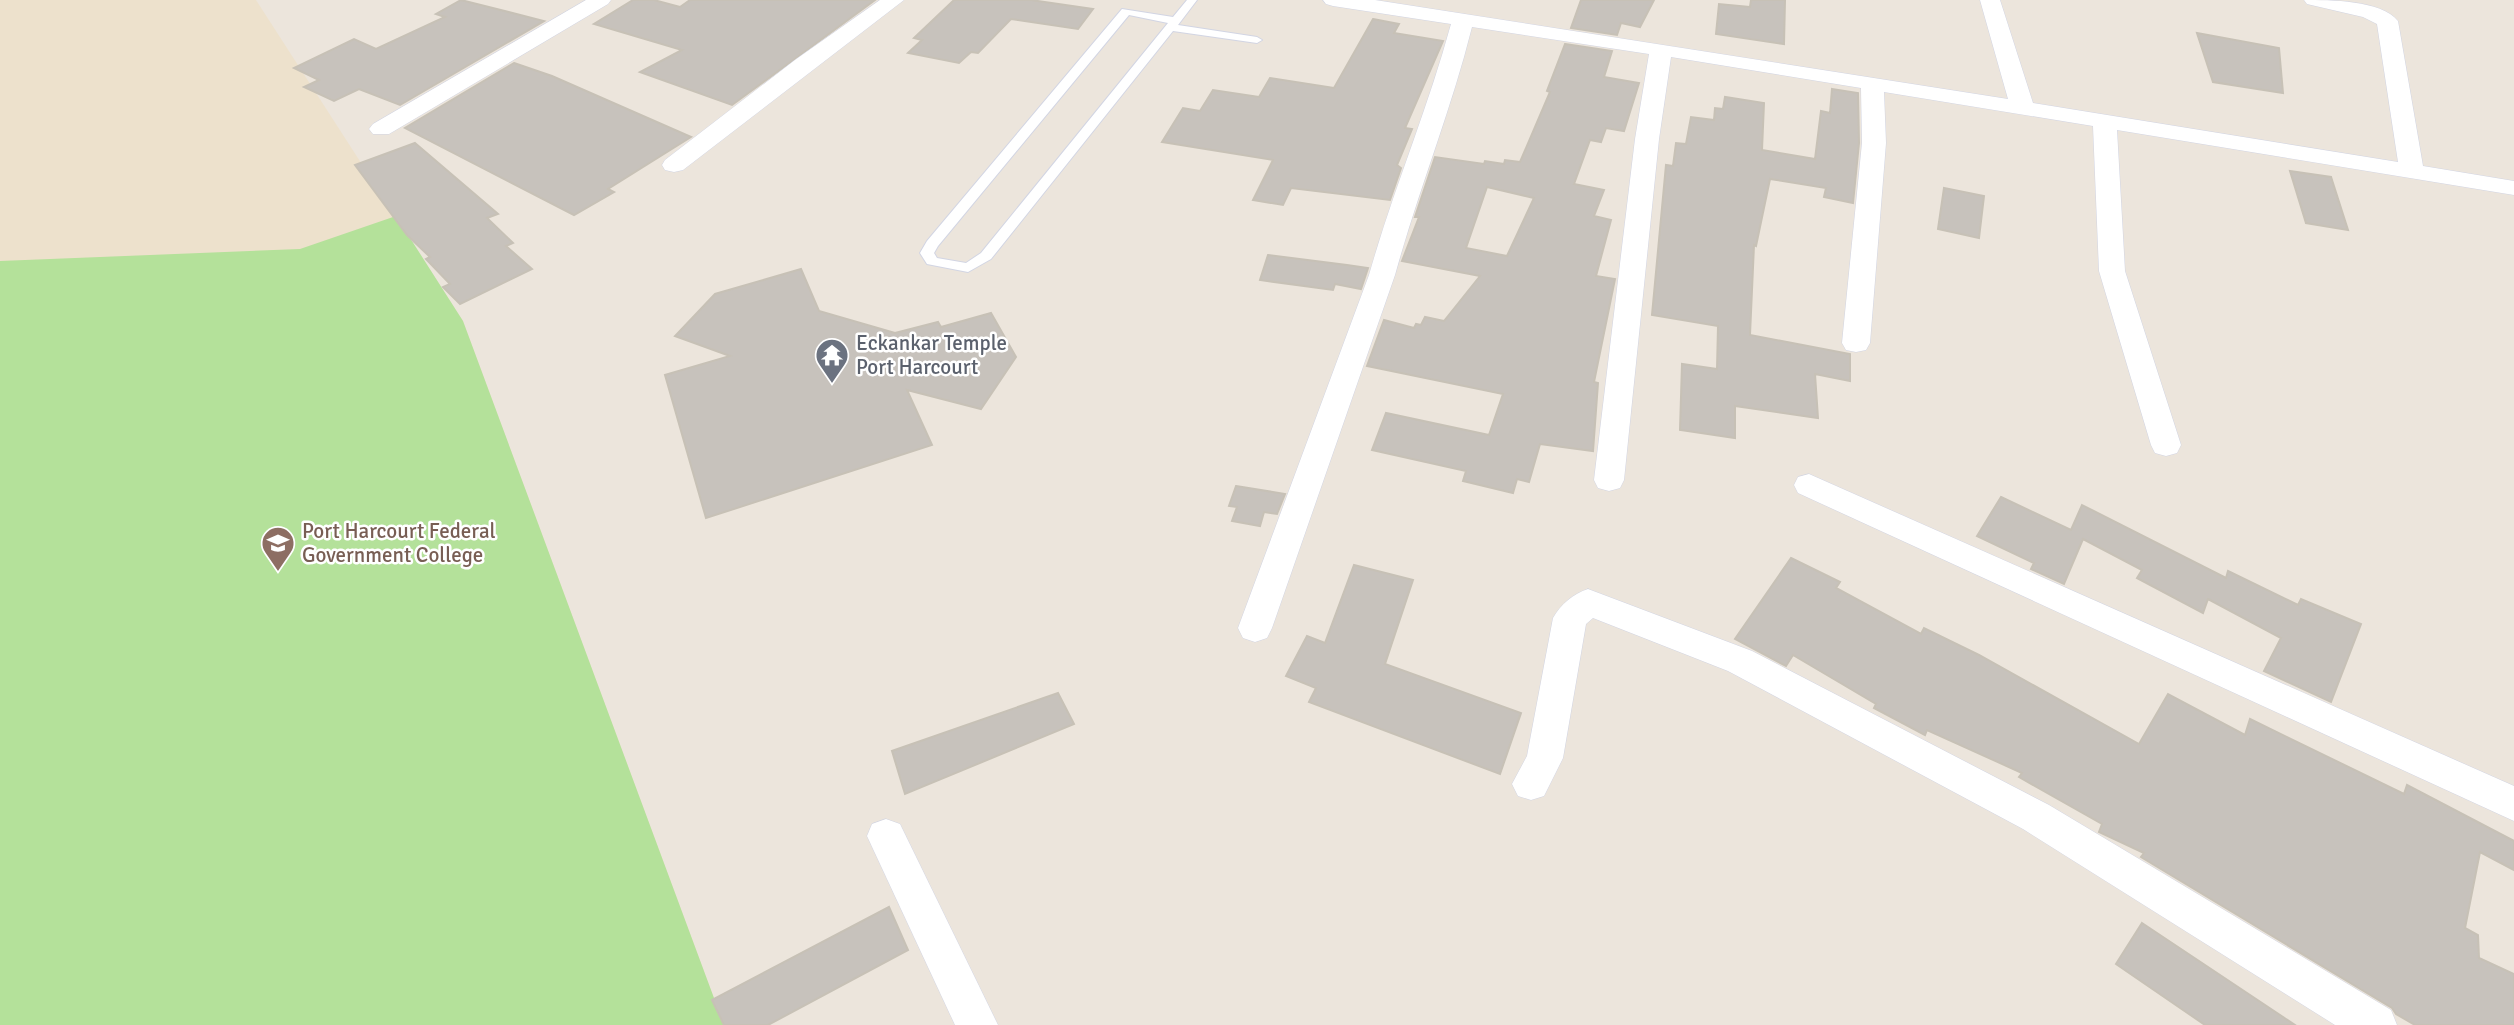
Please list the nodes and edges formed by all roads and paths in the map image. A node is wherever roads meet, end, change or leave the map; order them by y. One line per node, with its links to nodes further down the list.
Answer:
1 (601, 0): 15 (street)
2 (894, 0): 16 (street)
3 (1192, 0): 9 (lane)
4 (1334, 0): 7 (street)
5 (1990, 0): 13 (street)
6 (2314, 0): 17 (street)
7 (1376, 3): 8 (street)
8 (1463, 20): 11 (street); 23 (street)
9 (1173, 24): 9 (lane); 10 (lane)
10 (1257, 40)
11 (1661, 49): 12 (street); 21 (street)
12 (1872, 85): 13 (street); 19 (street)
13 (2023, 109): 14 (street)
14 (2105, 122): 17 (street); 20 (street)
15 (382, 129)
16 (674, 165)
17 (2412, 172): 18 (street)
18 (2514, 188)
19 (1856, 343)
20 (2165, 445)
21 (1609, 480)
22 (1809, 485): 25 (street)
23 (1255, 628)
24 (1531, 784): 28 (street)
25 (2514, 804)
26 (886, 836): 27 (street)
27 (977, 1025)
28 (2376, 1025)

